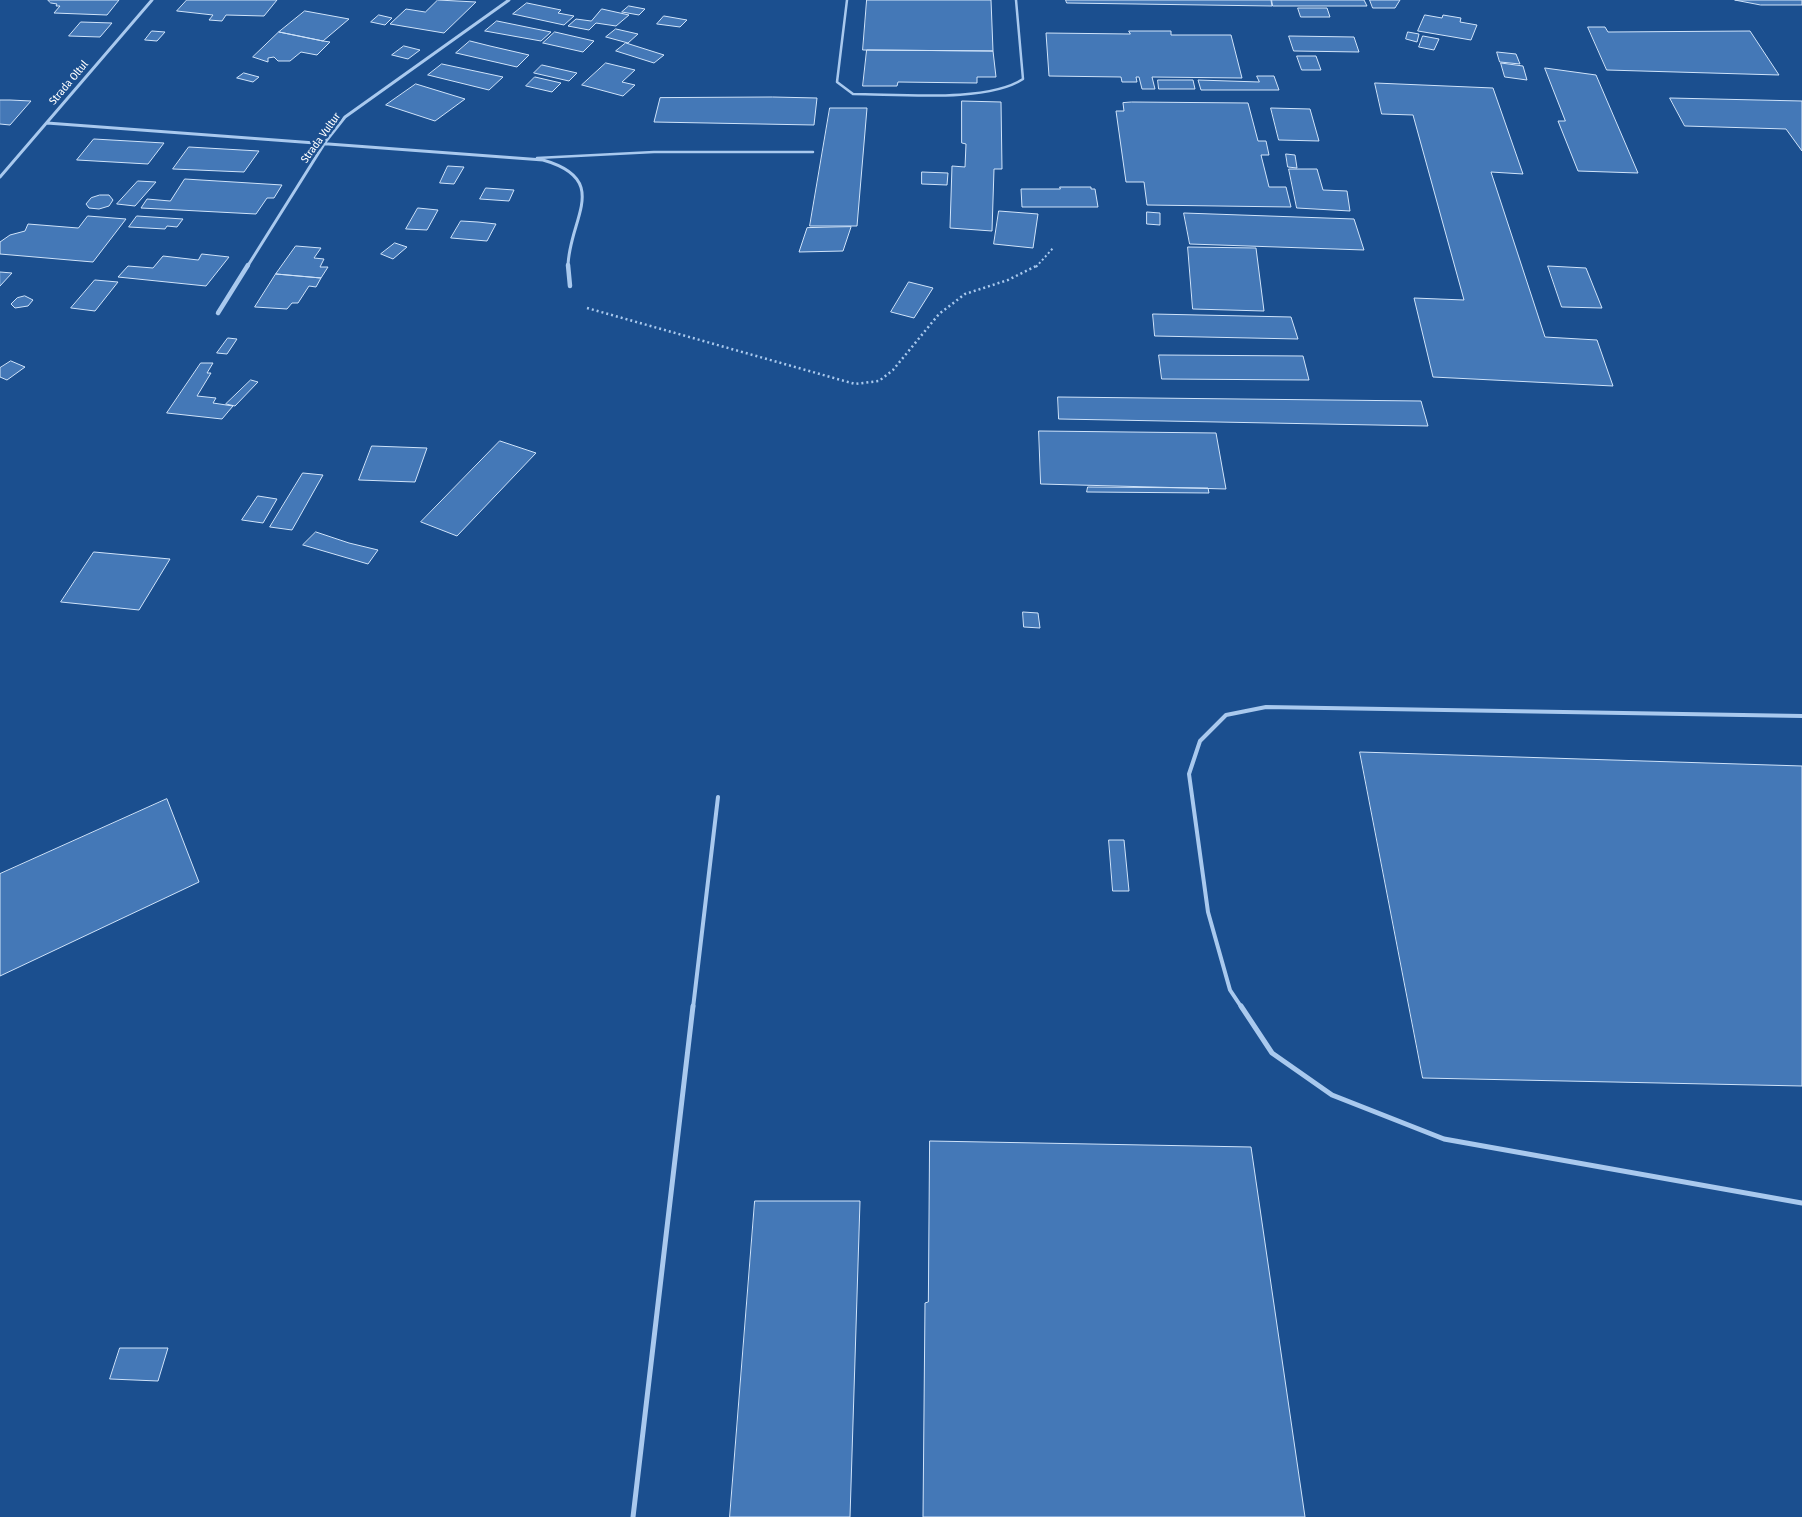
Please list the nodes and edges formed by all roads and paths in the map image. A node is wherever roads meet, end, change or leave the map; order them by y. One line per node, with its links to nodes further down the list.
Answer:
1 (152, 0): 5 (street, Strada Oltul)
2 (509, 0): 6 (street, Strada Vultur)
3 (847, 0): 4 (lane)
4 (1016, 0)
5 (47, 123): 6 (street); 9 (street, Strada Oltul)
6 (326, 141): 8 (street); 12 (street, Strada Vultur)
7 (812, 152): 8 (lane)
8 (538, 158): 11 (street)
9 (0, 177)
10 (1054, 247): 11 (path)
11 (570, 286)
12 (218, 313)
13 (1802, 716): 15 (lane)
14 (718, 797): 16 (lane)
15 (1802, 1203)
16 (633, 1517)

